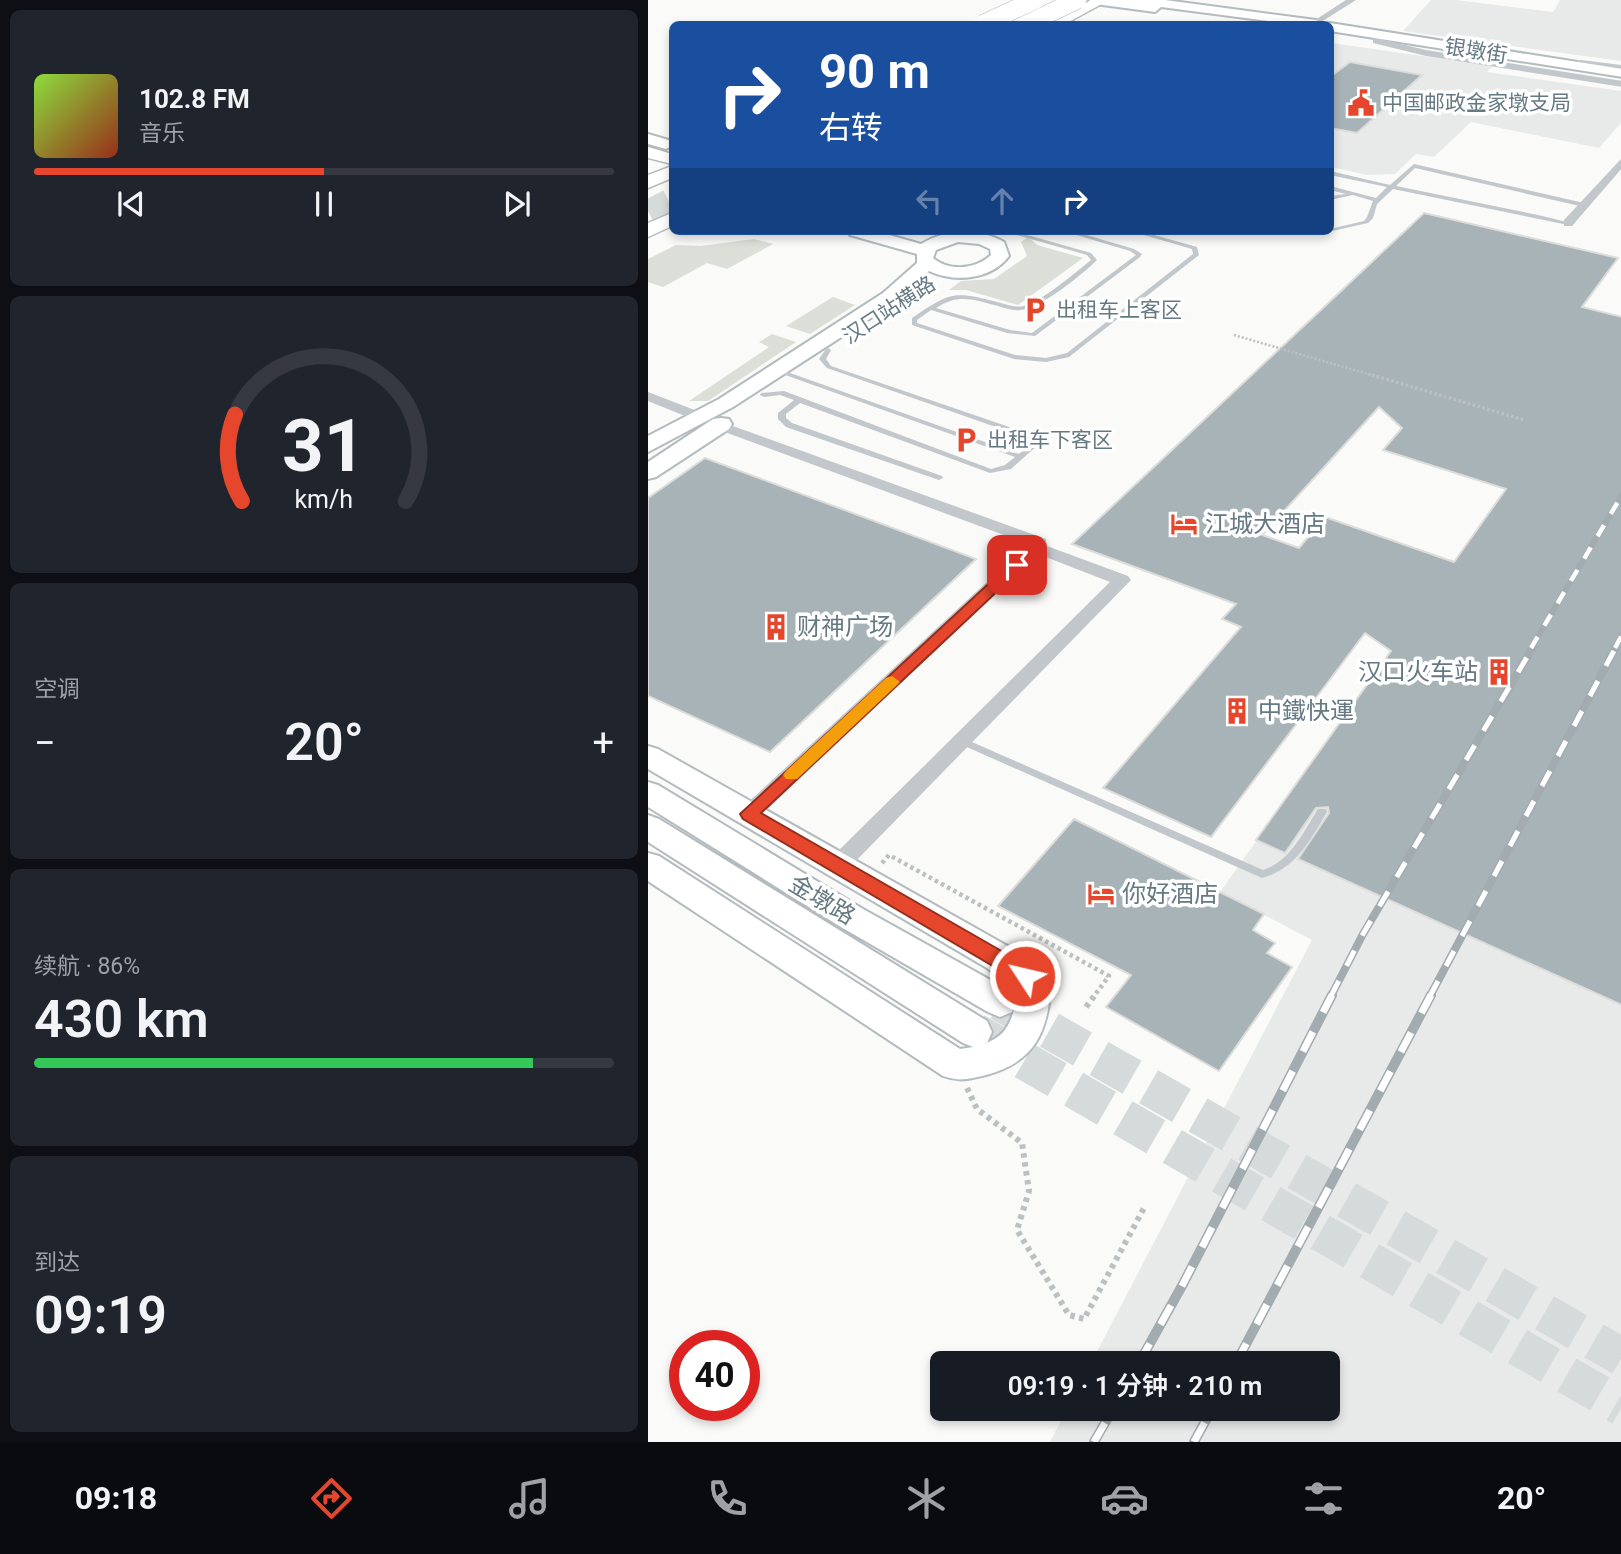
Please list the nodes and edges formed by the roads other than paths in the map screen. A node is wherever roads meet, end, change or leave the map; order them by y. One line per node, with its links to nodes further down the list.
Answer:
1 (1024, 0): 8 (main road)
2 (1035, 0): 8 (highway, bridge)
3 (1058, 0): 9 (highway)
4 (1077, 0): 10 (highway, bridge)
5 (1099, 0): 12 (main road); 13 (main road)
6 (1137, 0): 14 (main road)
7 (1352, 0): 15 (street)
8 (986, 20): 11 (main road)
9 (1013, 21)
10 (1033, 21)
11 (1036, 21)
12 (1060, 21)
13 (1250, 21)
14 (1292, 21)
15 (1319, 21)
16 (1334, 28): 18 (main road, 银墩街)
17 (1334, 33): 18 (main road, 银墩街)
18 (1381, 38): 19 (main road, 银墩街); 20 (main road, 银墩街)
19 (1622, 71)
20 (1622, 81)
21 (661, 146): 22 (main road)
22 (648, 152)
23 (1622, 161): 32 (street)
24 (1334, 174): 26 (lane)
25 (1480, 181): 26 (lane); 31 (lane); 32 (lane)
26 (1391, 187): 30 (lane); 31 (lane)
27 (1334, 189): 28 (lane)
28 (1354, 194): 29 (lane); 30 (lane)
29 (1334, 197)
30 (1377, 200): 35 (lane)
31 (1463, 200): 34 (lane)
32 (1584, 205): 34 (street)
33 (669, 220): 36 (main road)
34 (1568, 223)
35 (1334, 230)
36 (648, 231)
37 (867, 235): 45 (main road)
38 (922, 235): 44 (main road)
39 (976, 235): 44 (main road)
40 (983, 235): 46 (main road)
41 (1020, 235): 47 (lane)
42 (1080, 235): 47 (lane)
43 (1148, 235): 47 (lane)
44 (941, 241): 45 (main road)
45 (926, 257): 46 (main road); 49 (main road)
46 (951, 271): 48 (main road, 汉口站横路)
47 (930, 308)
48 (828, 350): 55 (lane)
49 (776, 370): 53 (main road); 55 (lane)
50 (764, 395): 52 (lane); 53 (main road)
51 (648, 396): 53 (street)
52 (798, 401): 55 (lane); 57 (lane)
53 (710, 421): 54 (main road); 56 (main road); 58 (street)
54 (648, 445)
55 (1021, 457)
56 (648, 472)
57 (939, 478)
58 (1035, 547): 59 (street); 63 (street)
59 (963, 742): 62 (lane); 65 (street)
60 (648, 756): 63 (main road)
61 (648, 793): 67 (main road, 金墩路)
62 (1322, 812)
63 (749, 814): 65 (main road)
64 (648, 827): 68 (main road, 金墩路)
65 (852, 873): 66 (main road)
66 (653, 876)
67 (1000, 1002)
68 (975, 1032)

